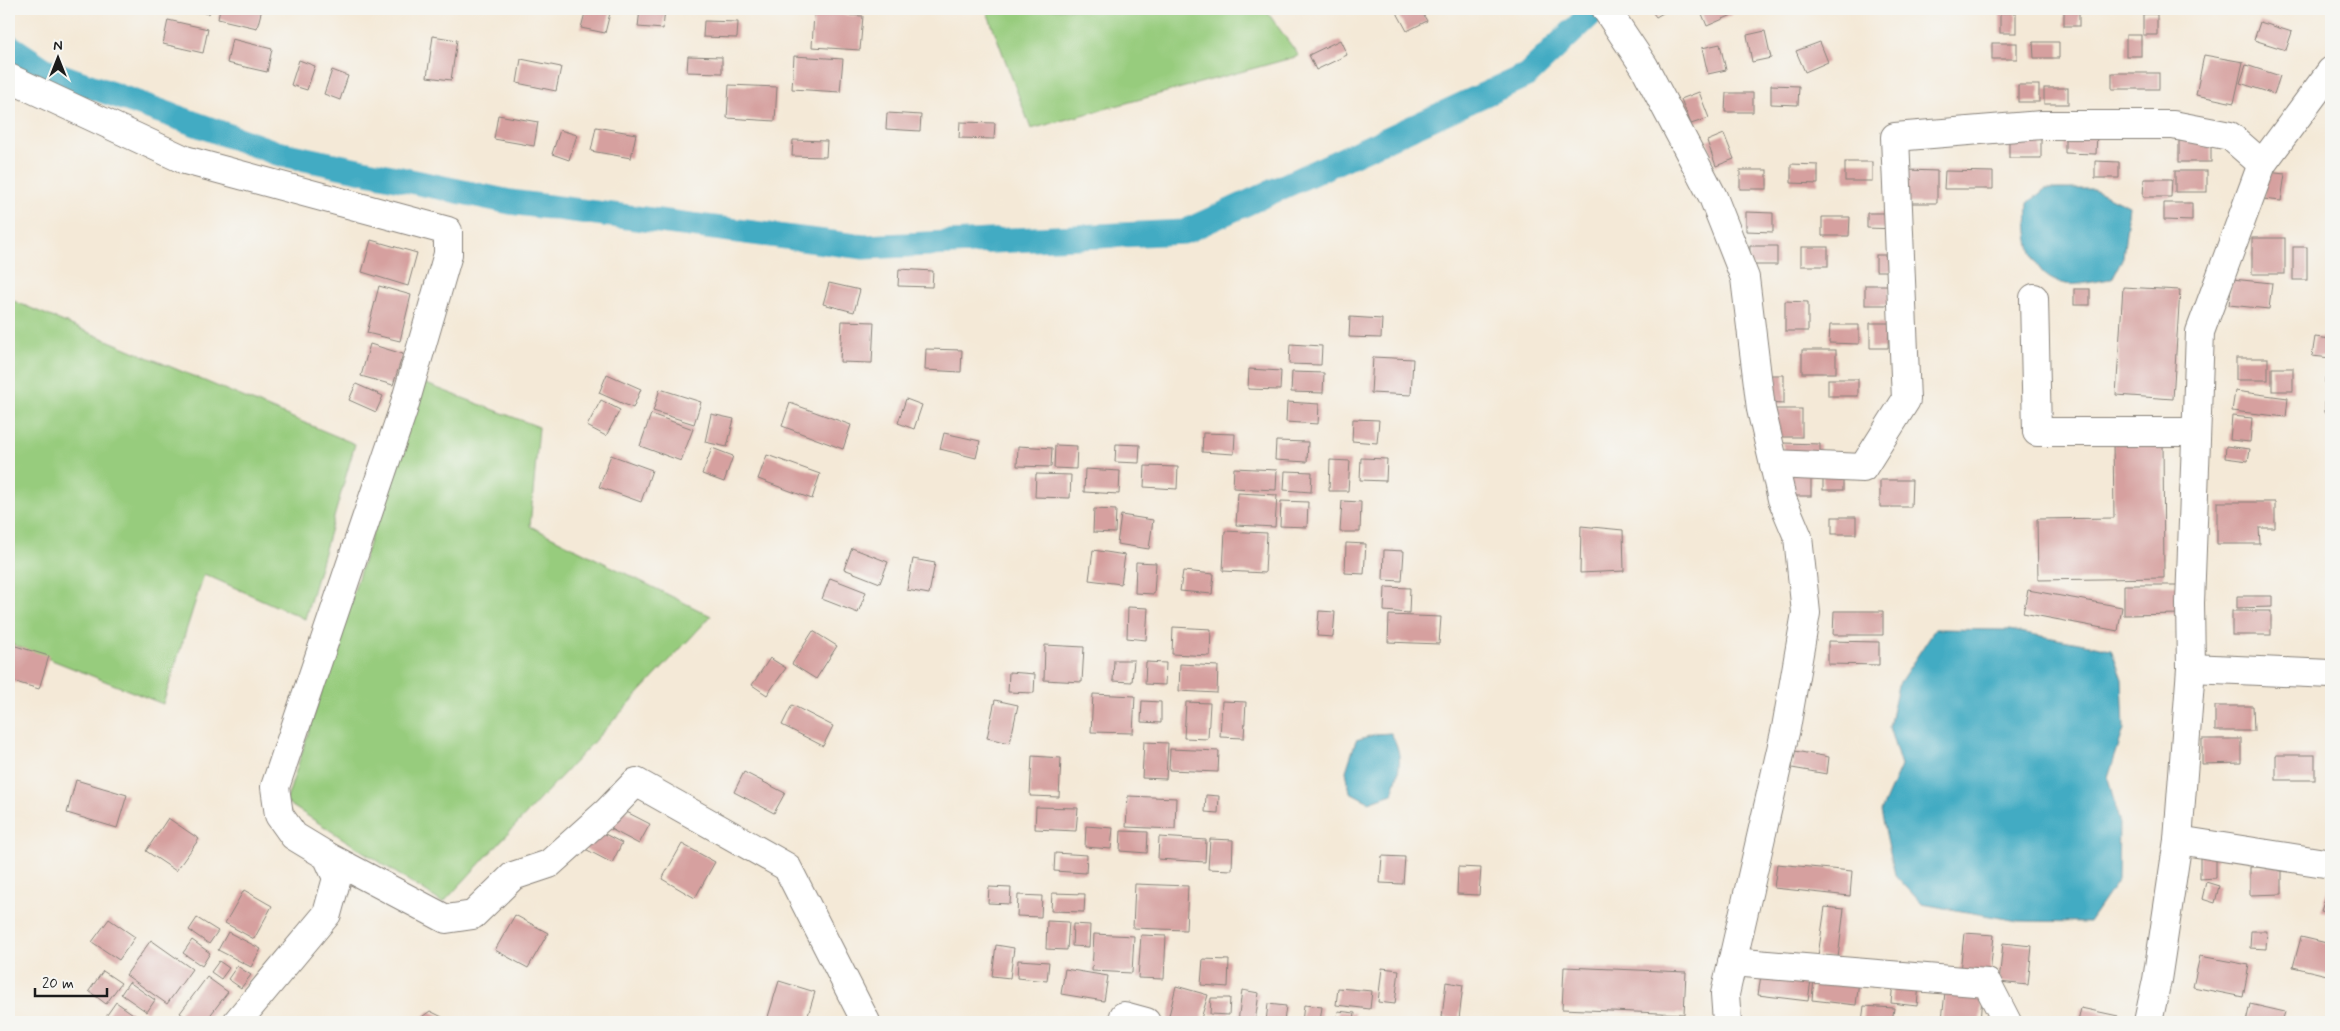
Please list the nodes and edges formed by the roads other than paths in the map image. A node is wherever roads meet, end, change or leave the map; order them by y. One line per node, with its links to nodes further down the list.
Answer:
1 (1613, 18): 7 (street)
2 (2331, 71): 4 (street)
3 (9, 78): 11 (street)
4 (2262, 164): 6 (street); 7 (street)
5 (2034, 298): 6 (street)
6 (2196, 432): 8 (street)
7 (1774, 464): 13 (street)
8 (2191, 668): 9 (street); 10 (street)
9 (2331, 674)
10 (2178, 840): 12 (street); 18 (street)
11 (327, 856): 14 (street); 15 (street)
12 (2331, 864)
13 (1732, 962): 16 (street); 17 (street)
14 (237, 1022)
15 (866, 1022)
16 (1727, 1022)
17 (2007, 1022)
18 (2148, 1022)

